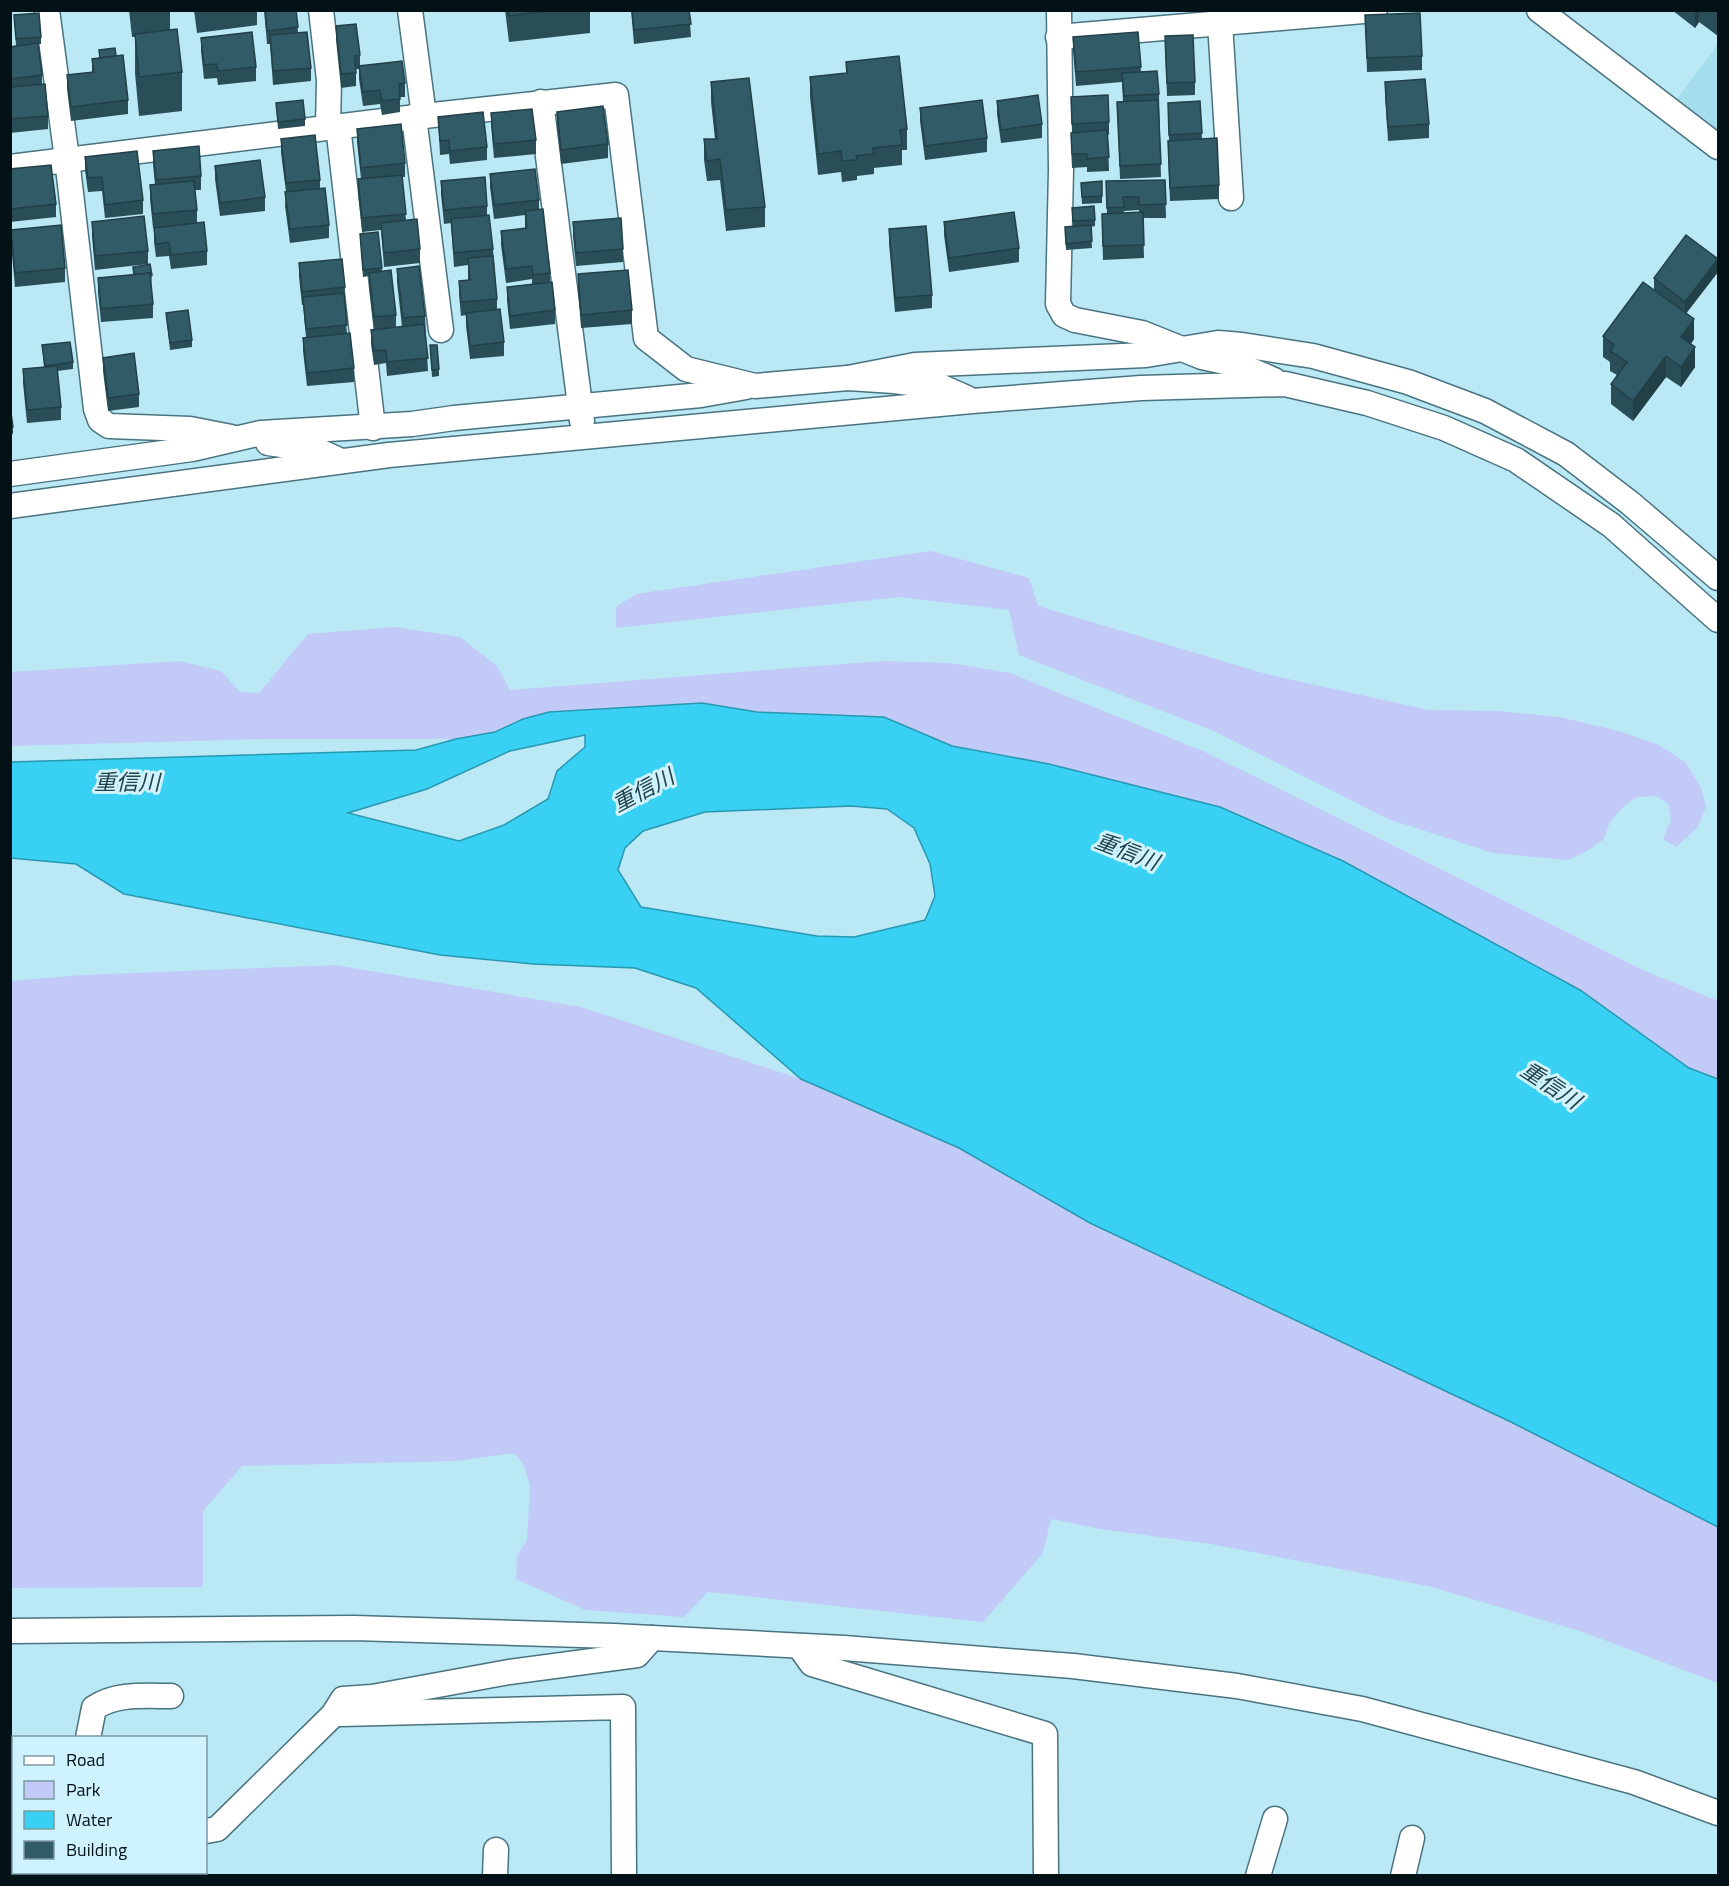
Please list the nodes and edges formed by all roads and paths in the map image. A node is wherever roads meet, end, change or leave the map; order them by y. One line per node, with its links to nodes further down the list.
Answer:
1 (46, 10): 13 (street)
2 (321, 10): 11 (street)
3 (410, 10): 10 (street)
4 (1059, 10): 8 (street)
5 (1376, 10): 7 (street)
6 (1539, 10): 12 (street)
7 (1220, 23): 8 (street); 15 (street)
8 (1058, 37): 17 (street)
9 (541, 102): 10 (street); 20 (street); 22 (street)
10 (419, 117): 11 (street); 16 (street)
11 (333, 127): 13 (street); 23 (street)
12 (1719, 147)
13 (67, 159): 14 (street); 25 (street)
14 (10, 167)
15 (1231, 198)
16 (441, 330)
17 (1180, 350): 18 (street); 19 (street); 29 (street)
18 (848, 378): 20 (street); 21 (street)
19 (1285, 384): 21 (street); 30 (street)
20 (755, 386): 22 (street)
21 (972, 401): 24 (street)
22 (580, 406): 23 (street); 24 (street)
23 (373, 428): 25 (street)
24 (584, 437): 26 (street)
25 (235, 438): 26 (street); 27 (street)
26 (342, 462): 28 (street)
27 (10, 474)
28 (10, 506)
29 (1719, 578)
30 (1719, 620)
31 (10, 1631): 32 (street)
32 (652, 1638): 33 (street); 35 (street)
33 (798, 1646): 37 (street); 44 (street)
34 (171, 1696): 36 (street)
35 (333, 1715): 39 (street); 43 (street)
36 (88, 1736)
37 (1719, 1813)
38 (1275, 1819): 45 (street)
39 (207, 1831)
40 (1412, 1838): 46 (street)
41 (496, 1850): 42 (street)
42 (495, 1875)
43 (624, 1875)
44 (1046, 1875)
45 (1258, 1875)
46 (1402, 1875)

